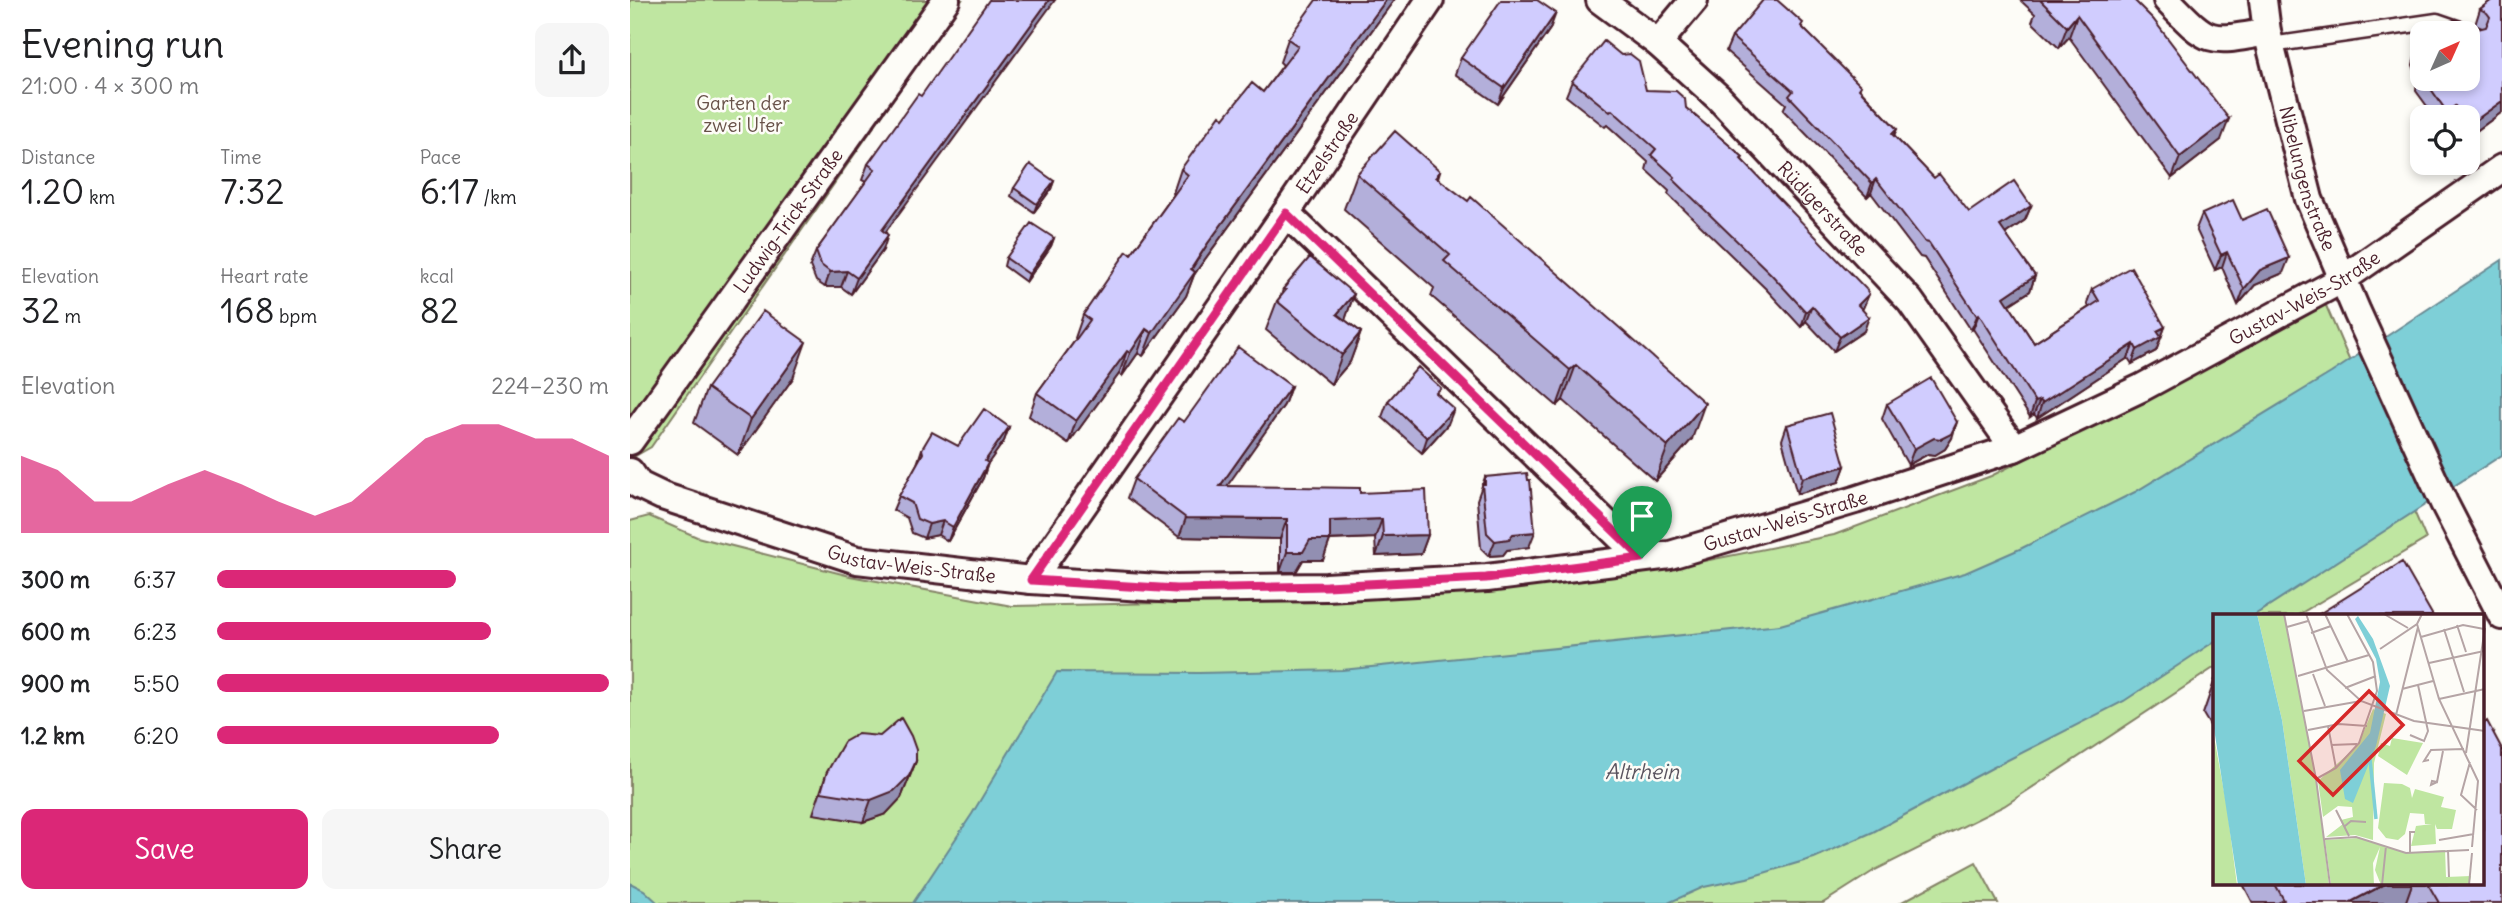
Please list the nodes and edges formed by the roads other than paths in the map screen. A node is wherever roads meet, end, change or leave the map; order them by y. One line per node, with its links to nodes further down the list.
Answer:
1 (946, 0): 13 (street, Ludwig-Trick-Straße)
2 (1430, 0): 11 (street, Etzelstraße)
3 (1600, 0): 9 (street, Rüdigerstraße)
4 (1694, 0): 9 (street)
5 (2167, 0): 8 (street)
6 (2263, 0): 8 (street, Nibelungenstraße)
7 (2410, 24): 8 (lane)
8 (2269, 39): 12 (street, Nibelungenstraße)
9 (1658, 43): 14 (street, Rüdigerstraße)
10 (2502, 168): 12 (street, Gustav-Weis-Straße)
11 (1286, 213): 16 (street); 17 (street, Etzelstraße)
12 (2343, 279): 14 (street, Gustav-Weis-Straße); 18 (street, Nibelungenstraße)
13 (630, 440)
14 (2014, 448): 16 (street, Gustav-Weis-Straße)
15 (630, 472): 17 (street, Gustav-Weis-Straße)
16 (1642, 558): 17 (street, Gustav-Weis-Straße)
17 (1031, 580)
18 (2502, 616)

